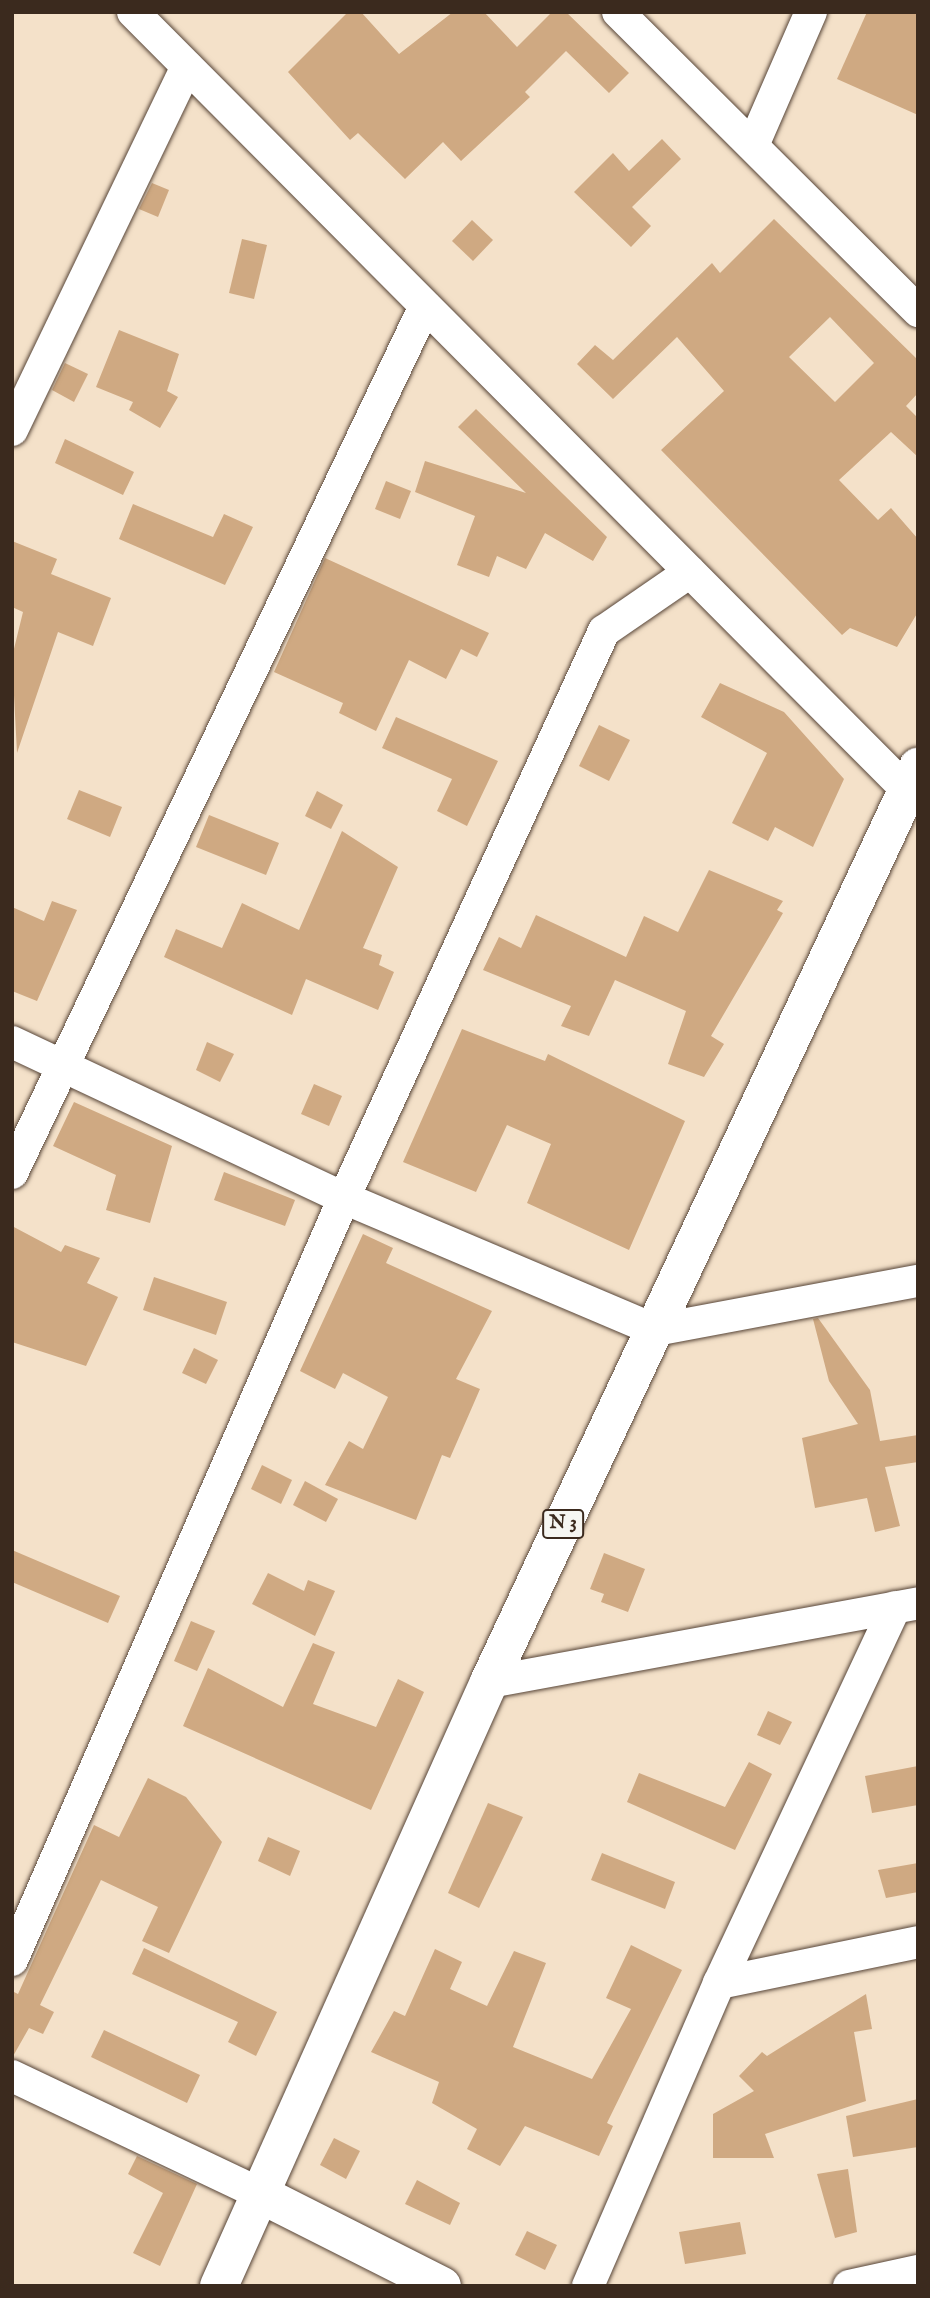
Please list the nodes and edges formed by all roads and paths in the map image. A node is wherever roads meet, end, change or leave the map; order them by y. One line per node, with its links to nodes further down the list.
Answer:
1 (133, 12): 4 (street)
2 (618, 12): 5 (street)
3 (811, 12): 5 (street)
4 (187, 67): 6 (street); 8 (street)
5 (754, 143): 7 (street)
6 (425, 306): 9 (street); 12 (street)
7 (918, 311)
8 (12, 430)
9 (690, 572): 10 (street); 14 (street)
10 (914, 784): 16 (main road, N 3)
11 (12, 1042): 12 (street)
12 (61, 1065): 13 (street); 14 (street)
13 (12, 1172)
14 (344, 1198): 16 (street); 20 (street)
15 (918, 1281): 16 (street)
16 (655, 1330): 18 (main road, N 3)
17 (906, 1605): 18 (street); 21 (street)
18 (489, 1682): 23 (main road, N 3)
19 (918, 1942): 21 (street)
20 (12, 1960)
21 (719, 1983): 27 (street)
22 (12, 2076): 23 (street)
23 (258, 2193): 25 (main road, N 3); 26 (main road)
24 (918, 2271): 28 (street)
25 (219, 2286)
26 (442, 2286)
27 (588, 2286)
28 (849, 2286)

